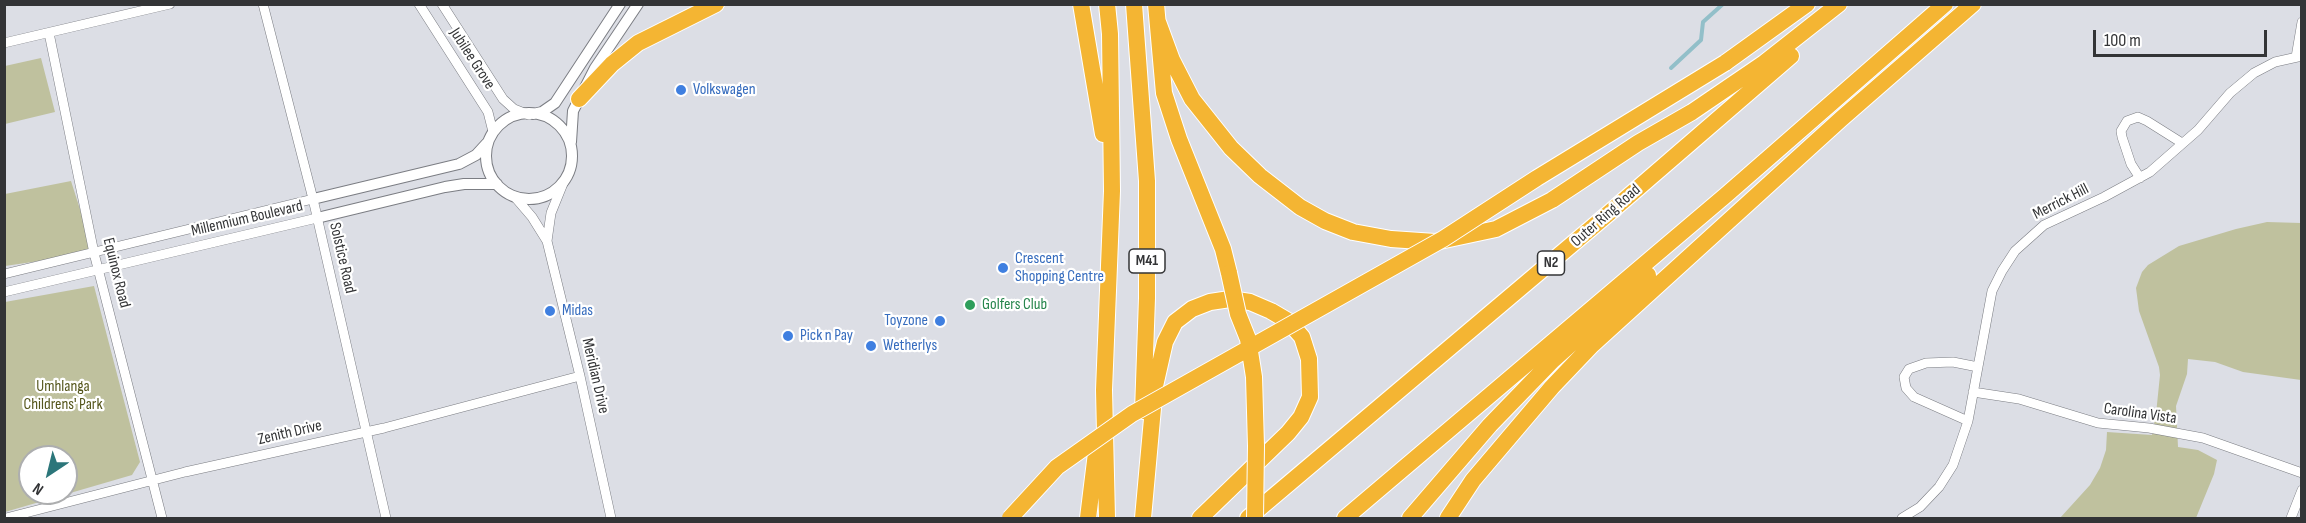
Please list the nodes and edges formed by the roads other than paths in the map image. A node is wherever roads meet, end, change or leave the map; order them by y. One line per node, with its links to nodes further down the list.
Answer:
1 (170, 4): 20 (street)
2 (263, 4): 33 (street, Solstice Road)
3 (419, 4): 25 (street, Jubilee Grove)
4 (442, 4): 24 (street, Jubilee Grove)
5 (638, 4): 23 (street)
6 (716, 4): 23 (highway)
7 (1081, 4): 31 (highway)
8 (1107, 4): 31 (highway, M41)
9 (1134, 4): 56 (highway, M41)
10 (1156, 4): 18 (highway)
11 (1807, 4): 53 (highway, bridge)
12 (1839, 4): 18 (highway, bridge)
13 (1853, 4): 58 (highway, Outer Ring Road / N2)
14 (1945, 4): 60 (highway)
15 (1952, 4): 61 (highway)
16 (1973, 4): 62 (highway)
17 (619, 6): 24 (street, Millennium Boulevard)
18 (1158, 22): 59 (highway, bridge)
19 (2301, 22): 22 (street, Merrick Hill)
20 (49, 33): 21 (street); 36 (street, Equinox Road)
21 (4, 43)
22 (2299, 56): 26 (street, Merrick Hill)
23 (579, 99): 27 (street)
24 (531, 114): 25 (street, Millennium Boulevard); 27 (street)
25 (491, 137): 30 (street); 33 (street, Millennium Boulevard)
26 (2182, 143): 28 (street, Merrick Hill); 28 (street)
27 (571, 149): 29 (street)
28 (2140, 178): 40 (street, Merrick Hill)
29 (564, 181): 32 (street); 35 (street, Meridian Drive)
30 (497, 184): 32 (street); 34 (street, Millennium Boulevard)
31 (1112, 191): 42 (highway, M41)
32 (514, 196): 35 (street, Meridian Drive)
33 (313, 199): 34 (street, Solstice Road); 36 (street, Millennium Boulevard)
34 (318, 218): 37 (street, Millennium Boulevard); 45 (street, Solstice Road)
35 (547, 241): 41 (street, Meridian Drive)
36 (94, 253): 37 (street, Equinox Road); 38 (street, Millennium Boulevard)
37 (99, 270): 39 (street, Millennium Boulevard); 47 (street, Equinox Road)
38 (4, 274)
39 (4, 292)
40 (1978, 367): 43 (street, Merrick Hill); 44 (street)
41 (580, 376): 45 (street, Zenith Drive); 52 (street, Meridian Drive)
42 (1104, 390): 54 (highway); 55 (highway, M41)
43 (1973, 392): 44 (street, Merrick Hill); 46 (street, Carolina Vista)
44 (1968, 421): 63 (street, Merrick Hill)
45 (366, 432): 47 (street, Zenith Drive); 51 (street, Solstice Road)
46 (2301, 473)
47 (152, 480): 49 (street, Zenith Drive); 50 (street, Equinox Road)
48 (2301, 490): 64 (street)
49 (6, 519)
50 (162, 519)
51 (386, 519)
52 (611, 519)
53 (1010, 519)
54 (1088, 519)
55 (1107, 519)
56 (1142, 519): 57 (highway)
57 (1200, 519)
58 (1248, 519)
59 (1254, 519)
60 (1345, 519)
61 (1410, 519)
62 (1448, 519)
63 (1902, 519)
64 (2291, 519)

